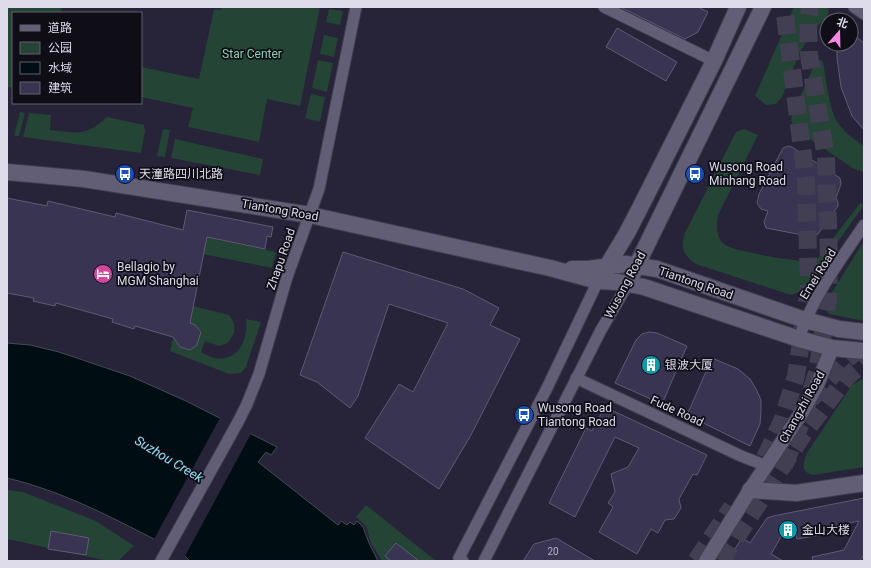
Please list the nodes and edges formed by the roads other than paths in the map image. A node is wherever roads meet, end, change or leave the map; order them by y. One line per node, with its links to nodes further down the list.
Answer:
1 (356, 7): 9 (street, Zhapu Road)
2 (604, 7): 7 (street)
3 (738, 7): 7 (main road, Wusong Road)
4 (763, 7): 12 (main road, Wusong Road)
5 (854, 7): 6 (street)
6 (864, 14)
7 (714, 61): 11 (main road, Wusong Road)
8 (7, 172): 9 (main road, Tiantong Road)
9 (310, 215): 13 (main road, Tiantong Road); 26 (street, Zhapu Road)
10 (864, 225): 16 (street, Emei Road)
11 (607, 266): 12 (main road, Tiantong Road); 13 (main road, Tiantong Road); 14 (main road, Wusong Road)
12 (637, 266): 15 (main road, Wusong Road); 16 (main road, Tiantong Road)
13 (550, 268): 14 (main road, Tiantong Road)
14 (598, 281): 15 (main road, Tiantong Road); 27 (street, Wusong Road)
15 (628, 284): 19 (main road, Tiantong Road); 22 (street, Wusong Road)
16 (805, 320): 17 (main road, Tiantong Road); 19 (street, Emei Road)
17 (839, 329): 18 (main road); 20 (main road)
18 (864, 332)
19 (799, 339): 20 (main road, Tiantong Road)
20 (832, 348): 21 (main road); 23 (street, Changzhi Road)
21 (864, 351)
22 (576, 378): 23 (street, Fude Road); 28 (street, Wusong Road)
23 (767, 466): 25 (street, Changzhi Road)
24 (864, 483): 25 (main road)
25 (750, 490): 29 (street, Changzhi Road)
26 (163, 558)
27 (461, 559)
28 (484, 561)
29 (706, 561)

